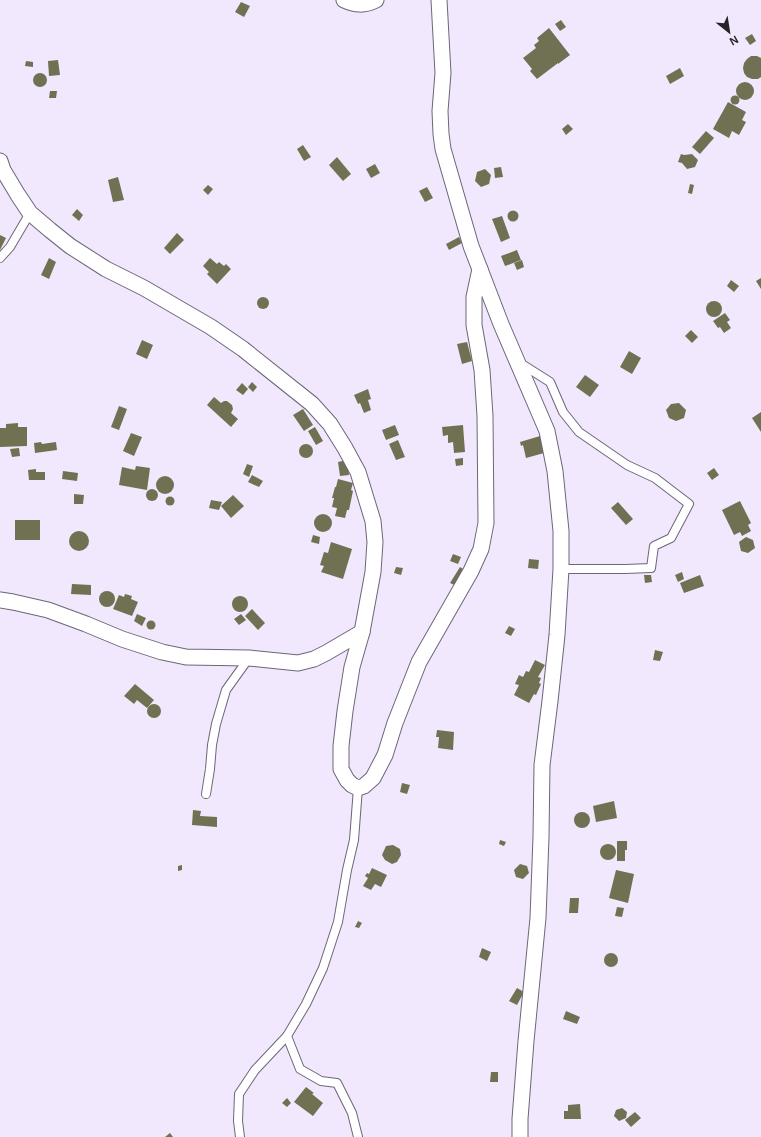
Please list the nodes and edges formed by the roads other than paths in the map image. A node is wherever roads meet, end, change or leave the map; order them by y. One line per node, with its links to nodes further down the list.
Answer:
1 (344, 0): 2 (street)
2 (376, 0)
3 (439, 0): 7 (street)
4 (0, 161): 5 (street)
5 (30, 213): 6 (lane); 11 (street)
6 (0, 258)
7 (480, 269): 8 (street); 13 (street)
8 (517, 362): 9 (street); 9 (lane)
9 (561, 569): 18 (street)
10 (0, 600): 12 (street)
11 (362, 632): 12 (street); 13 (street)
12 (249, 658): 14 (lane)
13 (358, 788): 15 (lane)
14 (206, 794)
15 (287, 1036): 16 (lane); 17 (lane)
16 (240, 1137)
17 (358, 1137)
18 (520, 1137)

